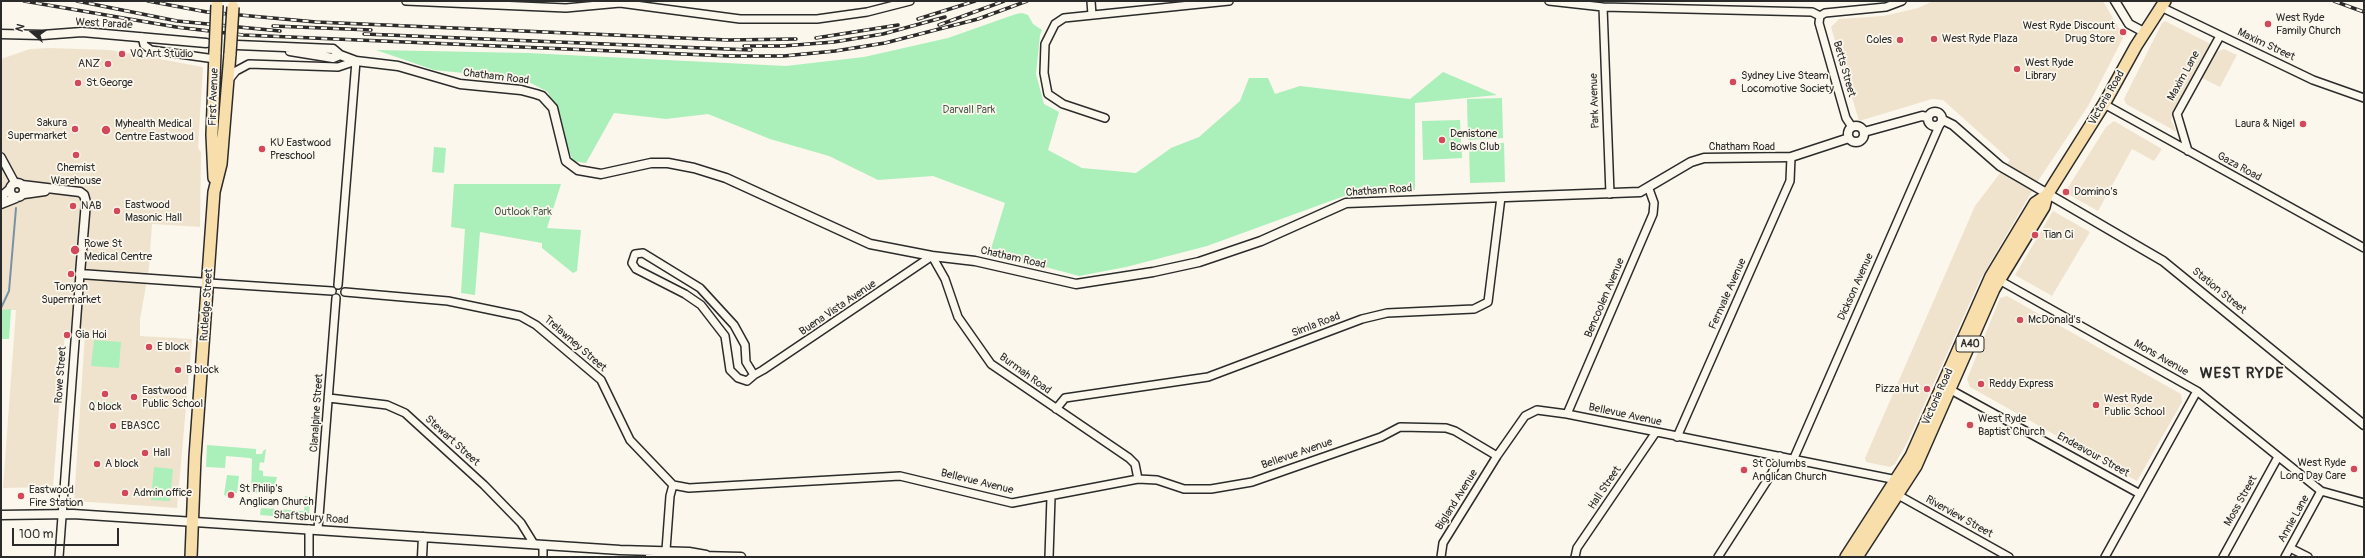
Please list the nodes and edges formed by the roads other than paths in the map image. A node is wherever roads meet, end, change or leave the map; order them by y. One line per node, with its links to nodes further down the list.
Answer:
1 (406, 1): 10 (street)
2 (910, 1): 8 (street)
3 (1090, 1): 14 (street)
4 (1229, 1): 14 (street)
5 (1549, 1): 13 (street)
6 (1902, 1): 15 (street)
7 (2115, 1): 16 (street)
8 (620, 2): 10 (street)
9 (217, 3): 23 (main road, First Avenue, bridge)
10 (489, 3)
11 (233, 4): 22 (main road, First Avenue, bridge)
12 (2163, 4): 16 (main road, Victoria Road / A40); 18 (street, Maxim Street)
13 (1603, 7): 15 (street); 41 (street, Park Avenue)
14 (1092, 15): 28 (street)
15 (1820, 16): 30 (street, Betts Street)
16 (2144, 32): 27 (main road, Victoria Road / A40)
17 (1, 34): 19 (street, West Parade)
18 (2220, 36): 26 (street, Maxim Street); 33 (street, Maxim Lane)
19 (142, 37): 20 (street, West Parade); 23 (street)
20 (206, 43)
21 (237, 45): 24 (street)
22 (230, 54): 23 (main road); 25 (main road, Rutledge Street)
23 (215, 56): 39 (main road, First Avenue)
24 (356, 61): 25 (street, Chatham Road); 48 (street, Chatham Road); 52 (street)
25 (228, 81): 39 (main road, Rutledge Street)
26 (2364, 98)
27 (2104, 104): 33 (street, Gaza Road); 42 (main road, Victoria Road / A40)
28 (1105, 118)
29 (1942, 122): 31 (street); 42 (street); 68 (street, Dickson Avenue)
30 (1852, 127): 31 (street); 32 (street)
31 (1864, 132): 32 (street)
32 (1849, 138): 35 (street, Chatham Road)
33 (2188, 151): 47 (street, Gaza Road)
34 (1, 157): 36 (street)
35 (1791, 157): 37 (street, Chatham Road); 64 (street, Fernvale Avenue)
36 (15, 186): 38 (street); 40 (street); 43 (street); 45 (street)
37 (1649, 189): 41 (street, Chatham Road); 61 (street, Bencoolen Avenue)
38 (64, 190): 40 (street); 49 (street, Rowe Street)
39 (214, 192): 51 (main road, Rutledge Street)
40 (24, 194): 45 (street)
41 (1610, 194): 44 (street, Chatham Road)
42 (2047, 195): 50 (main road, Victoria Road / A40); 62 (street, Station Street); 70 (main road, Victoria Road / A40)
43 (1, 197)
44 (1502, 197): 48 (street, Chatham Road); 60 (street, Simla Road)
45 (16, 198): 46 (street)
46 (1, 204)
47 (2364, 248)
48 (932, 256): 56 (street, Buena Vista Avenue); 60 (street, Burmah Road)
49 (80, 274): 51 (street); 77 (street, Rowe Street)
50 (1999, 280): 57 (main road, Victoria Road / A40); 58 (street, Mons Avenue)
51 (208, 283): 53 (street); 79 (main road, Rutledge Street)
52 (338, 285): 53 (street); 54 (street)
53 (332, 291): 55 (street)
54 (345, 292): 55 (street); 71 (street, Trelawney Street)
55 (336, 298): 59 (street, Clanalpine Street)
56 (754, 375): 56 (street, Buena Vista Avenue)
57 (1951, 390): 73 (street, Endeavour Street); 74 (main road, Victoria Road / A40)
58 (2197, 392): 67 (street, Mons Avenue); 73 (street)
59 (329, 398): 81 (street, Clanalpine Street); 83 (street, Stewart Street)
60 (1056, 409): 69 (street, Burmah Road)
61 (1567, 414): 63 (street, Bellevue Avenue); 65 (street, Bellevue Avenue)
62 (2364, 425)
63 (1656, 432): 64 (street, Bellevue Avenue); 98 (street, Hall Street)
64 (1677, 437): 66 (street, Bellevue Avenue)
65 (1497, 456): 69 (street, Bellevue Avenue); 97 (street, Bigland Avenue)
66 (1780, 456): 68 (street, Bellevue Avenue); 99 (street)
67 (2278, 456): 72 (street, Mons Avenue); 104 (street, Moss Street)
68 (1794, 458): 70 (street, Bellevue Avenue)
69 (1138, 479): 75 (street, Bellevue Avenue)
70 (1897, 480): 100 (main road, Victoria Road / A40)
71 (673, 485): 75 (street, Bellevue Avenue); 86 (street)
72 (2321, 491): 76 (street, Mons Avenue); 85 (street, Annie Lane)
73 (2140, 494): 103 (street)
74 (1898, 495): 101 (main road, Victoria Road / A40); 102 (street, Riverview Street)
75 (1051, 497): 96 (street)
76 (2364, 503)
77 (61, 514): 78 (street, Shaftsbury Road); 79 (street, Shaftsbury Road); 88 (street, Rowe Street)
78 (1, 515)
79 (192, 521): 80 (street, Shaftsbury Road); 89 (main road, Rutledge Street)
80 (310, 529): 81 (street, Shaftsbury Road); 90 (street)
81 (318, 529): 82 (street, Shaftsbury Road)
82 (423, 536): 83 (street, Shaftsbury Road); 91 (street)
83 (534, 544): 84 (street, Shaftsbury Road)
84 (543, 545): 86 (street, Shaftsbury Road); 92 (street)
85 (2290, 548): 105 (street, Annie Lane); 106 (street)
86 (666, 554): 87 (street, Shaftsbury Road); 93 (street, Shaftsbury Road)
87 (706, 555): 94 (street, Shaftsbury Road); 95 (street, Shaftsbury Road)
88 (59, 557)
89 (191, 557)
90 (309, 557)
91 (422, 557)
92 (543, 557)
93 (685, 557)
94 (692, 557)
95 (740, 557)
96 (1049, 557)
97 (1441, 557)
98 (1575, 557)
99 (1718, 557)
100 (1846, 557)
101 (1857, 557)
102 (2008, 557)
103 (2105, 557)
104 (2223, 557)
105 (2285, 557)
106 (2308, 557)

